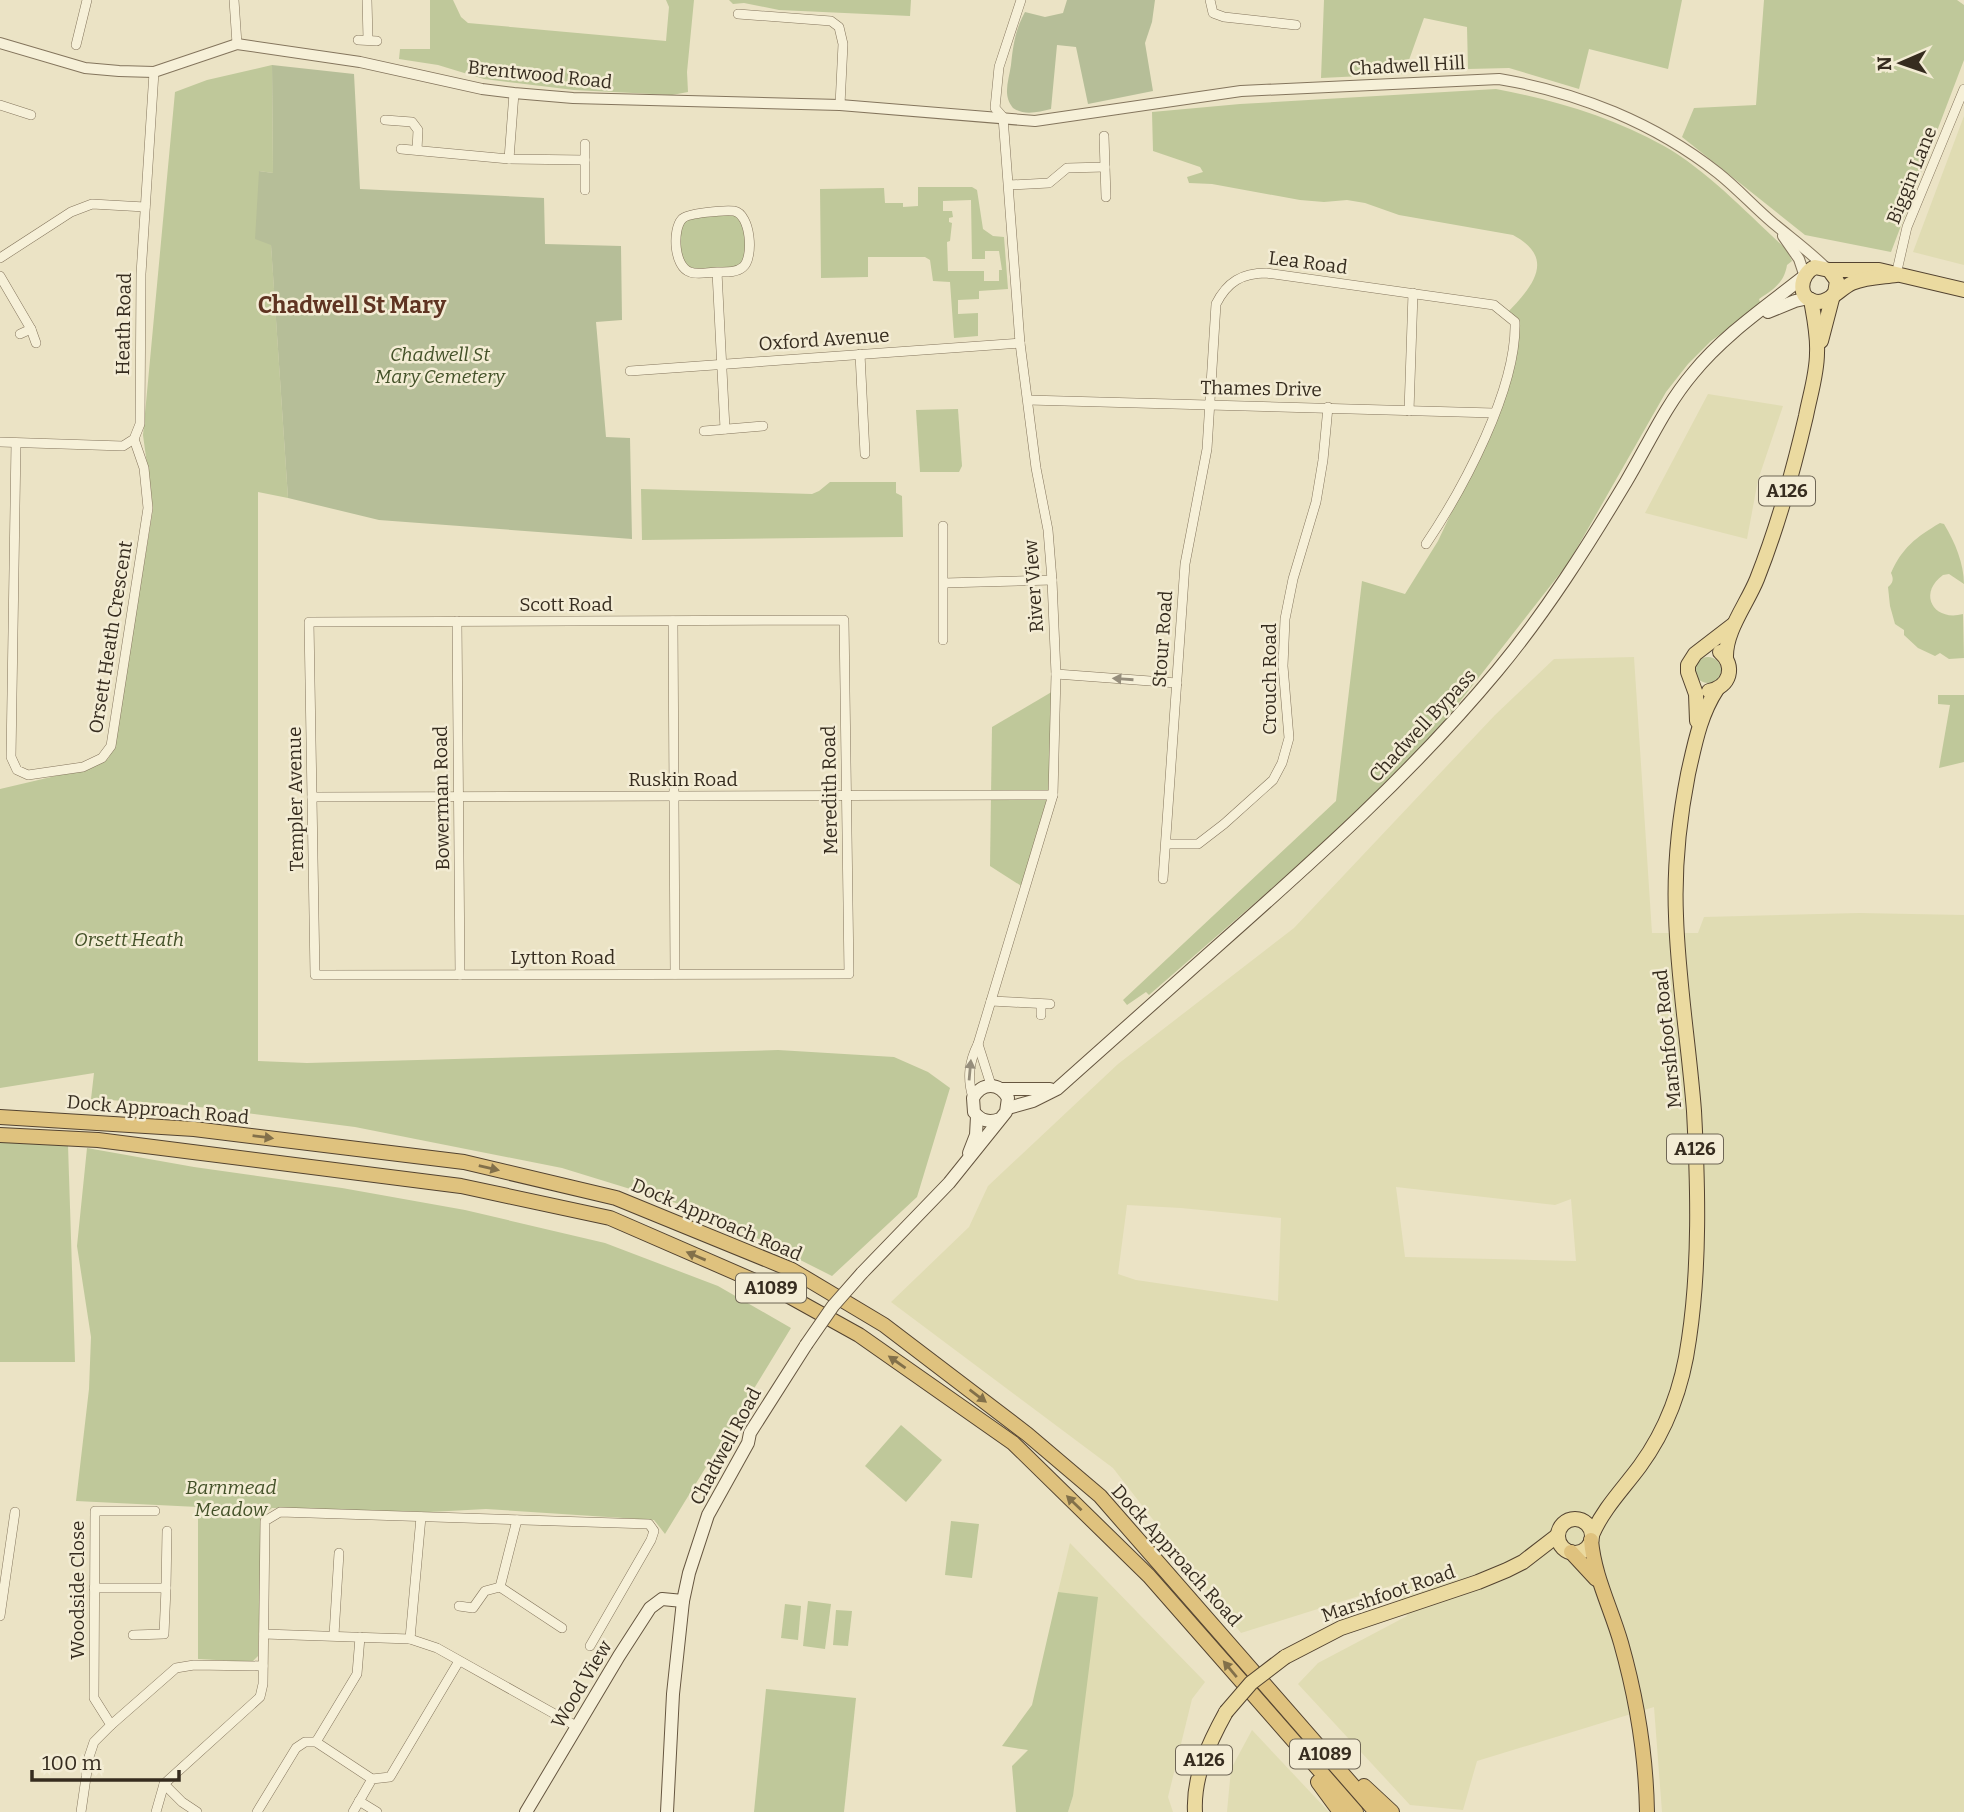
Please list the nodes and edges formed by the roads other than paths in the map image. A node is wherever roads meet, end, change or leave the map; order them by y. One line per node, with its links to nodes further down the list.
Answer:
1 (87, 0): 11 (street)
2 (234, 0): 10 (street)
3 (367, 0): 8 (street)
4 (1021, 0): 18 (street, River View)
5 (1210, 0): 7 (street)
6 (738, 14): 16 (street)
7 (1296, 25)
8 (368, 40)
9 (0, 43): 12 (street, Brentwood Road)
10 (237, 44): 12 (street, Brentwood Road); 14 (street, Brentwood Road)
11 (76, 45)
12 (154, 72): 30 (street, Heath Road)
13 (1964, 89): 35 (street, Biggin Lane)
14 (514, 93): 16 (street, Brentwood Road); 24 (street)
15 (0, 105): 17 (street)
16 (839, 105): 18 (street, Brentwood Road)
17 (31, 115)
18 (1003, 117): 27 (street, River View); 31 (street, Chadwell Hill)
19 (386, 120): 23 (street)
20 (1104, 136): 26 (street)
21 (585, 144): 25 (street)
22 (401, 149): 23 (street)
23 (417, 150): 24 (street)
24 (509, 159): 25 (street)
25 (585, 160): 28 (street)
26 (1105, 166): 27 (street); 29 (street)
27 (1009, 185): 46 (street, River View)
28 (585, 190)
29 (1106, 197)
30 (145, 207): 32 (street); 59 (street, Heath Road)
31 (1773, 223): 33 (street, Chadwell Hill); 37 (street, Chadwell Hill)
32 (0, 258)
33 (1827, 269): 35 (main road); 37 (main road); 40 (main road)
34 (717, 272): 34 (street); 49 (street)
35 (1896, 275): 38 (main road); 40 (main road)
36 (0, 276): 43 (street)
37 (1803, 276): 41 (main road); 42 (main road, Chadwell Bypass)
38 (1964, 290)
39 (1413, 293): 52 (street, Lea Road); 54 (street); 55 (street, Lea Road)
40 (1834, 294): 41 (main road); 47 (main road, Marshfoot Road / A126)
41 (1810, 299): 42 (main road, Chadwell Bypass); 47 (main road, Marshfoot Road / A126)
42 (1743, 324): 95 (main road, Chadwell Bypass)
43 (31, 329): 44 (street); 45 (street)
44 (20, 334)
45 (36, 343)
46 (1020, 343): 48 (street, Oxford Avenue); 51 (street, River View)
47 (1817, 352): 70 (main road, Marshfoot Road / A126)
48 (860, 354): 49 (street, Oxford Avenue); 62 (street)
49 (721, 364): 50 (street, Oxford Avenue); 57 (street)
50 (630, 371)
51 (1028, 400): 52 (street, Thames Drive); 65 (street, River View)
52 (1211, 404): 53 (street, Thames Drive); 76 (street, Stour Road)
53 (1328, 407): 54 (street, Thames Drive); 85 (street, Crouch Road)
54 (1409, 411): 55 (street, Thames Drive)
55 (1494, 413): 64 (street)
56 (763, 426): 57 (street)
57 (725, 429): 58 (street)
58 (704, 431)
59 (134, 439): 61 (street); 61 (street, Orsett Heath Crescent)
60 (0, 442): 61 (street)
61 (16, 443)
62 (865, 454)
63 (943, 526): 66 (street)
64 (1426, 544)
65 (1052, 580): 66 (street); 75 (street, River View)
66 (944, 583): 72 (street)
67 (457, 621): 68 (street, Scott Road); 69 (street, Scott Road); 84 (street, Bowerman Road)
68 (673, 621): 71 (street, Scott Road); 81 (street)
69 (309, 622): 83 (street, Templer Avenue)
70 (1735, 623): 73 (main road, Marshfoot Road / A126); 74 (main road, Marshfoot Road / A126)
71 (844, 635): 82 (street, Meredith Road)
72 (943, 640)
73 (1695, 654): 74 (main road); 77 (main road, Marshfoot Road / A126)
74 (1726, 658): 78 (main road, Marshfoot Road / A126)
75 (1056, 674): 76 (street, one-way to 75); 80 (street, River View)
76 (1177, 683): 85 (street, Stour Road)
77 (1693, 683): 78 (main road); 79 (main road, Marshfoot Road / A126)
78 (1717, 689): 79 (main road, Marshfoot Road / A126)
79 (1697, 732): 103 (main road, Marshfoot Road / A126)
80 (1053, 795): 82 (street, Ruskin Road); 91 (street, River View)
81 (674, 796): 82 (street, Ruskin Road); 84 (street, Ruskin Road); 87 (street)
82 (846, 796): 88 (street, Meredith Road)
83 (312, 797): 84 (street, Ruskin Road); 89 (street, Templer Avenue)
84 (459, 797): 90 (street, Bowerman Road)
85 (1167, 844): 86 (street, Stour Road)
86 (1163, 879)
87 (675, 974): 88 (street, Lytton Road); 90 (street, Lytton Road)
88 (811, 974)
89 (315, 975): 90 (street, Lytton Road)
90 (460, 975)
91 (991, 1001): 92 (street); 93 (street, River View)
92 (1041, 1015)
93 (978, 1044): 94 (street); 96 (street, River View, one-way to 93)
94 (997, 1087): 95 (main road); 96 (main road); 97 (main road)
95 (1057, 1089): 97 (main road, Chadwell Bypass)
96 (973, 1098): 98 (main road)
97 (1008, 1108): 100 (main road)
98 (977, 1116): 100 (main road); 102 (main road, Chadwell Road)
99 (0, 1117): 132 (highway, Dock Approach Road / A1089, one-way to 132)
100 (1000, 1119): 102 (main road, Chadwell Road)
101 (0, 1135): 135 (highway, Dock Approach Road / A1089, one-way to 101)
102 (966, 1164): 120 (main road, Chadwell Road, bridge)
103 (1618, 1493): 107 (main road, Marshfoot Road / A126); 111 (main road, Marshfoot Road / A126)
104 (155, 1511): 117 (street, Woodside Close)
105 (15, 1512): 115 (street)
106 (421, 1517): 108 (street); 124 (street); 128 (street)
107 (1575, 1518): 110 (main road); 111 (main road)
108 (517, 1520): 116 (street); 129 (street)
109 (167, 1531): 118 (street)
110 (1558, 1535): 112 (main road); 114 (main road, Marshfoot Road / A126)
111 (1592, 1538): 112 (main road); 119 (highway)
112 (1569, 1552): 114 (main road, Marshfoot Road / A126); 119 (highway)
113 (339, 1553): 126 (street)
114 (1523, 1562): 148 (main road, Marshfoot Road / A126, bridge)
115 (3, 1575): 122 (street)
116 (500, 1587): 121 (street); 123 (street)
117 (94, 1588): 118 (street); 133 (street, Woodside Close)
118 (166, 1588): 125 (street)
119 (1602, 1589): 153 (highway)
120 (683, 1601): 134 (main road, Wood View); 147 (main road, Chadwell Road)
121 (459, 1606)
122 (0, 1616)
123 (562, 1628)
124 (264, 1634): 126 (street); 131 (street)
125 (134, 1635)
126 (334, 1635): 127 (street)
127 (360, 1637): 128 (street); 136 (street)
128 (410, 1639): 130 (street)
129 (590, 1646)
130 (459, 1661): 134 (street); 137 (street)
131 (263, 1666): 133 (street); 138 (street)
132 (1273, 1697): 151 (highway, Dock Approach Road / A1089); 152 (highway)
133 (111, 1726): 140 (street)
134 (576, 1726): 146 (main road, Wood View)
135 (1278, 1726): 149 (highway); 150 (highway, Dock Approach Road / A1089)
136 (316, 1742): 137 (street); 143 (street)
137 (372, 1779): 139 (street)
138 (164, 1784): 141 (street); 142 (street)
139 (359, 1801): 144 (street); 145 (street)
140 (81, 1812)
141 (156, 1812)
142 (197, 1812)
143 (257, 1812)
144 (352, 1812)
145 (377, 1812)
146 (526, 1812)
147 (667, 1812)
148 (1195, 1812)
149 (1340, 1812)
150 (1356, 1812)
151 (1377, 1812)
152 (1392, 1812)
153 (1647, 1812)

